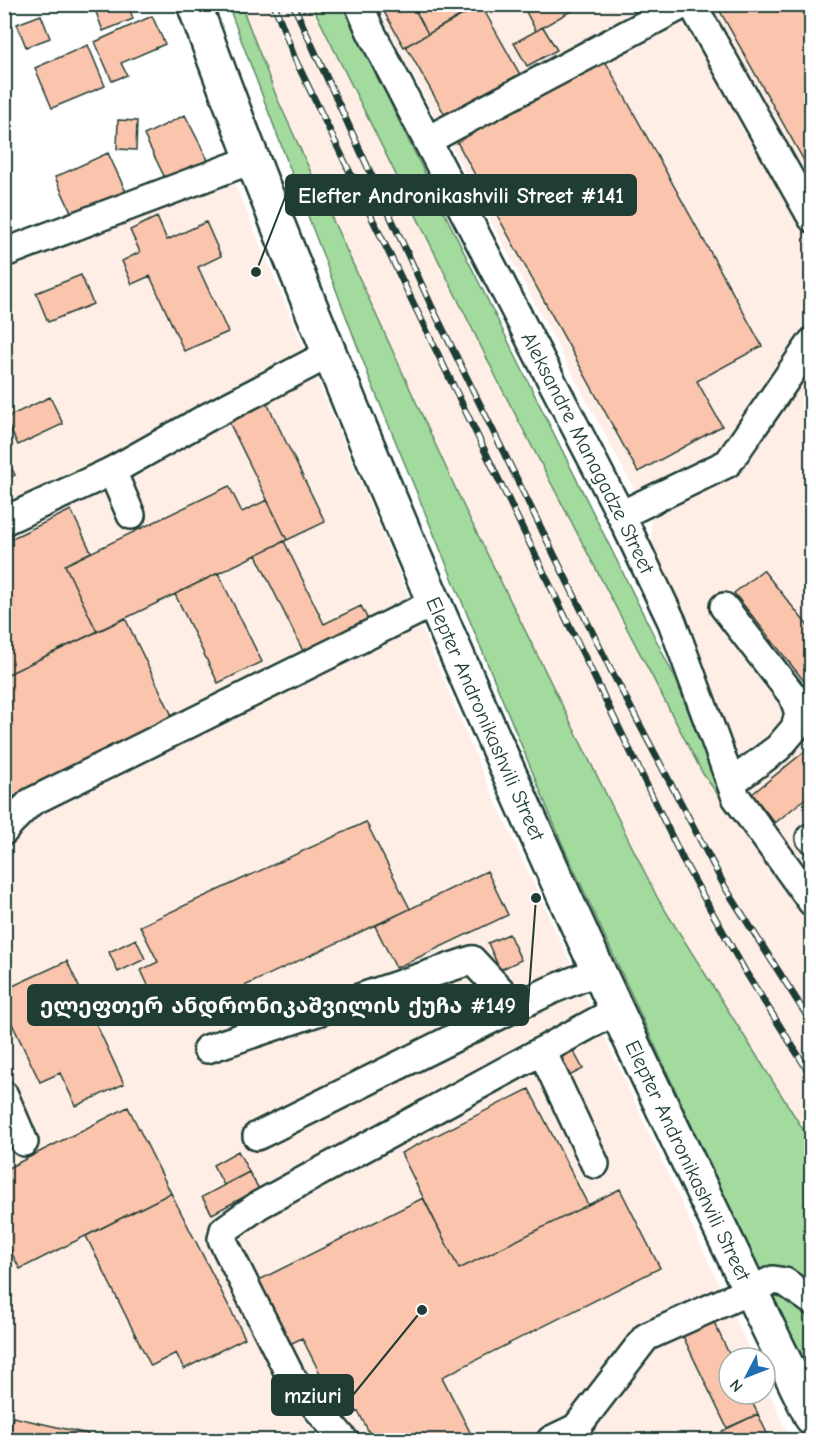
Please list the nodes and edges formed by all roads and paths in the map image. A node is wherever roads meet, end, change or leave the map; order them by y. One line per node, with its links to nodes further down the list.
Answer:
1 (194, 4): 6 (main road, Elepter Andronikashvili Street)
2 (359, 4): 5 (street, Aleksandre Managadze Street)
3 (684, 4): 5 (street)
4 (692, 4): 7 (street)
5 (428, 140): 13 (street, Aleksandre Managadze Street)
6 (251, 160): 8 (street); 10 (main road, Elepter Andronikashvili Street)
7 (812, 218)
8 (4, 253)
9 (812, 342): 13 (street)
10 (329, 354): 11 (street); 15 (main road, Elepter Andronikashvili Street)
11 (112, 471): 12 (street); 14 (street)
12 (131, 515)
13 (621, 515): 17 (street, Aleksandre Managadze Street)
14 (4, 521)
15 (433, 603): 18 (street); 20 (main road, Elepter Andronikashvili Street)
16 (724, 607): 17 (street)
17 (731, 783): 19 (street, Aleksandre Managadze Street)
18 (4, 831)
19 (812, 902)
20 (598, 971): 21 (street); 22 (main road, Elepter Andronikashvili Street)
21 (516, 1007): 23 (street); 26 (street)
22 (617, 1010): 24 (street); 29 (main road, Elepter Andronikashvili Street)
23 (207, 1049)
24 (542, 1051): 28 (street); 32 (street)
25 (4, 1095): 27 (street)
26 (257, 1136)
27 (24, 1142)
28 (595, 1164)
29 (750, 1289): 30 (street); 31 (main road, Elepter Andronikashvili Street); 33 (street)
30 (812, 1301)
31 (812, 1418)
32 (344, 1440)
33 (551, 1440)

